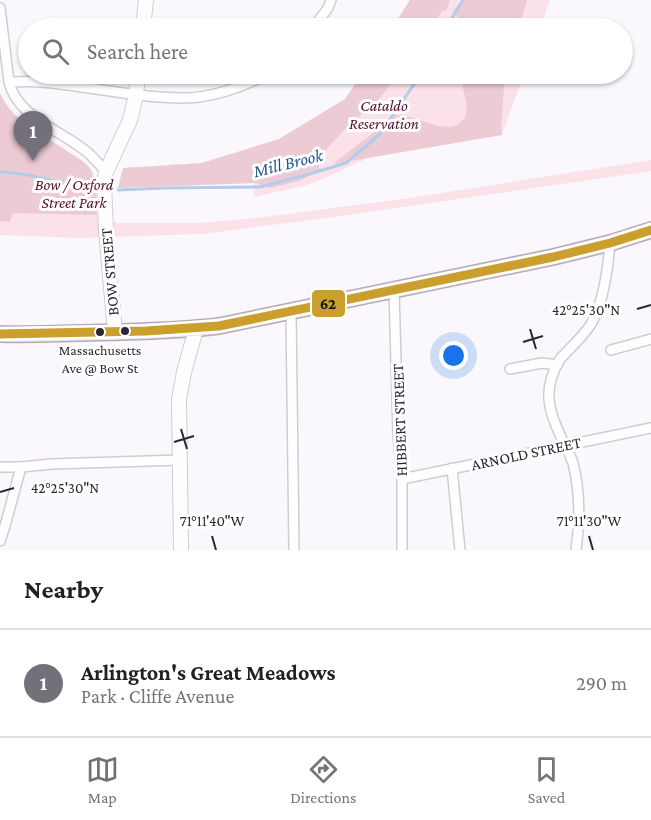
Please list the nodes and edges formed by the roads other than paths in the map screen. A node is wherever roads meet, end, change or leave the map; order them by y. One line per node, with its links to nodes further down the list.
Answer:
1 (146, 0): 4 (street)
2 (331, 0): 5 (street)
3 (0, 8): 6 (street)
4 (144, 18)
5 (321, 18)
6 (9, 82): 7 (street); 12 (street)
7 (18, 82)
8 (65, 84): 11 (street)
9 (137, 84): 11 (street, BOW STREET)
10 (244, 84): 11 (street)
11 (136, 95): 12 (street, BOW STREET)
12 (106, 172): 18 (street, BOW STREET)
13 (651, 230): 14 (main road)
14 (610, 243): 15 (main road); 22 (street)
15 (394, 290): 16 (main road); 30 (street, HIBBERT STREET)
16 (291, 312): 17 (main road); 33 (street)
17 (195, 329): 18 (main road); 26 (street)
18 (114, 332): 19 (main road)
19 (0, 333)
20 (651, 339): 21 (street)
21 (611, 350)
22 (557, 365): 23 (street); 25 (street)
23 (510, 369)
24 (651, 428): 25 (street, ARNOLD STREET)
25 (565, 446): 29 (street, ARNOLD STREET); 36 (street)
26 (180, 460): 28 (street); 32 (street)
27 (0, 467): 28 (street)
28 (21, 467): 31 (street)
29 (453, 468): 30 (street, ARNOLD STREET); 35 (street)
30 (402, 479): 34 (street, HIBBERT STREET)
31 (0, 541)
32 (181, 550)
33 (294, 550)
34 (402, 550)
35 (460, 550)
36 (576, 550)

